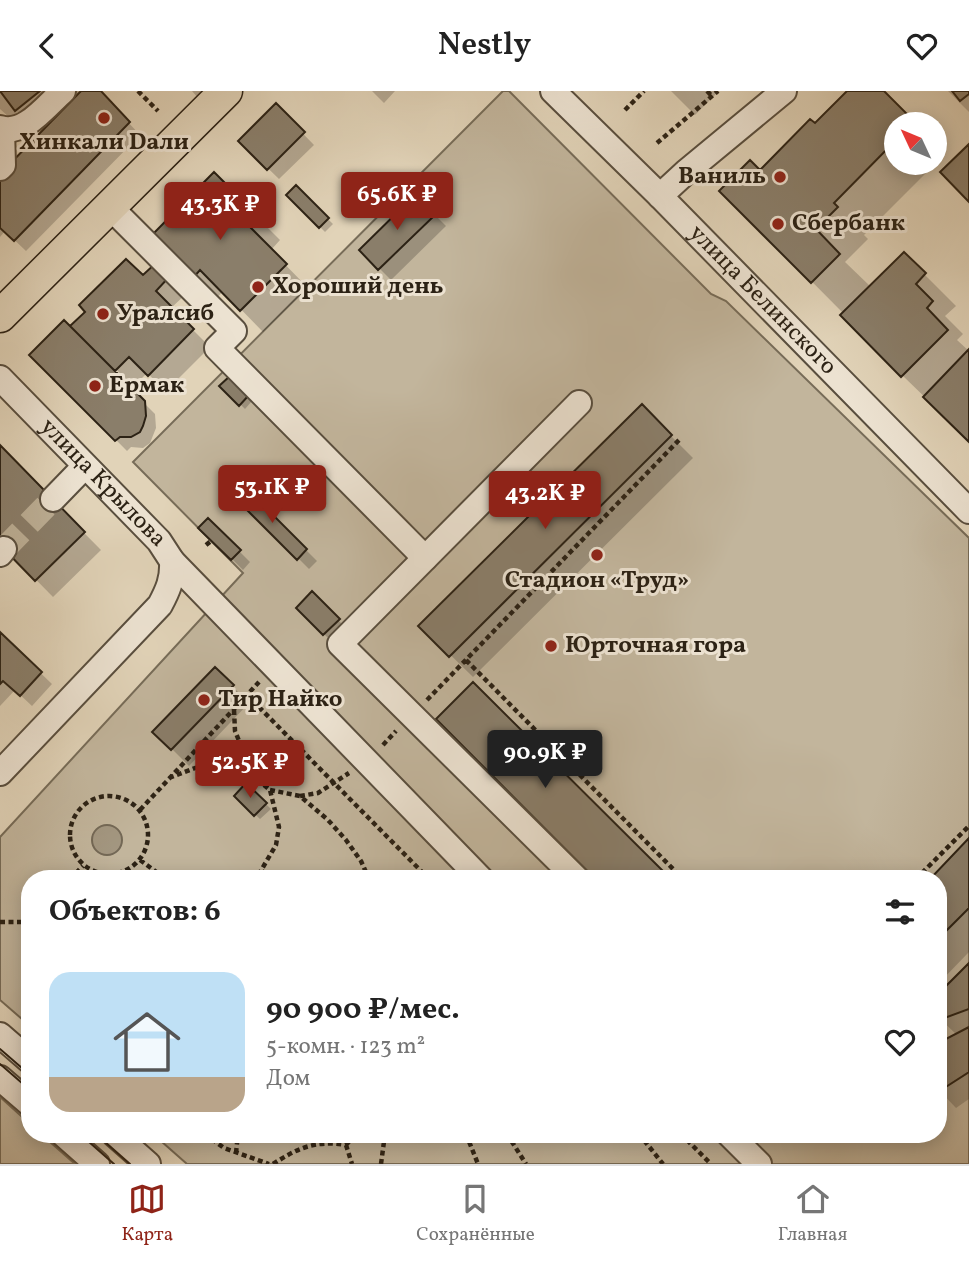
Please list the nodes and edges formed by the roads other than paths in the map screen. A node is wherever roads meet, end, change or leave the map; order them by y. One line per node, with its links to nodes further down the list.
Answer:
1 (63, 91): 5 (street)
2 (226, 91): 8 (main road)
3 (553, 91): 7 (street, улица Белинского)
4 (783, 91): 7 (street)
5 (1, 129): 6 (street)
6 (0, 169)
7 (660, 196): 14 (street, улица Белинского)
8 (110, 207): 9 (main road); 15 (street)
9 (0, 316)
10 (0, 379): 12 (street, улица Крылова)
11 (579, 403): 15 (street)
12 (85, 466): 13 (street); 16 (street, улица Крылова)
13 (53, 499)
14 (969, 511)
15 (425, 558): 19 (street)
16 (172, 561): 17 (street); 18 (street, улица Крылова)
17 (0, 773)
18 (472, 870)
19 (568, 870)
20 (0, 1035): 21 (street)
21 (21, 1053)
22 (0, 1078): 23 (street)
23 (21, 1096)
24 (73, 1143): 27 (street)
25 (124, 1143): 28 (street)
26 (738, 1143): 29 (street)
27 (97, 1164)
28 (148, 1164)
29 (759, 1164)

